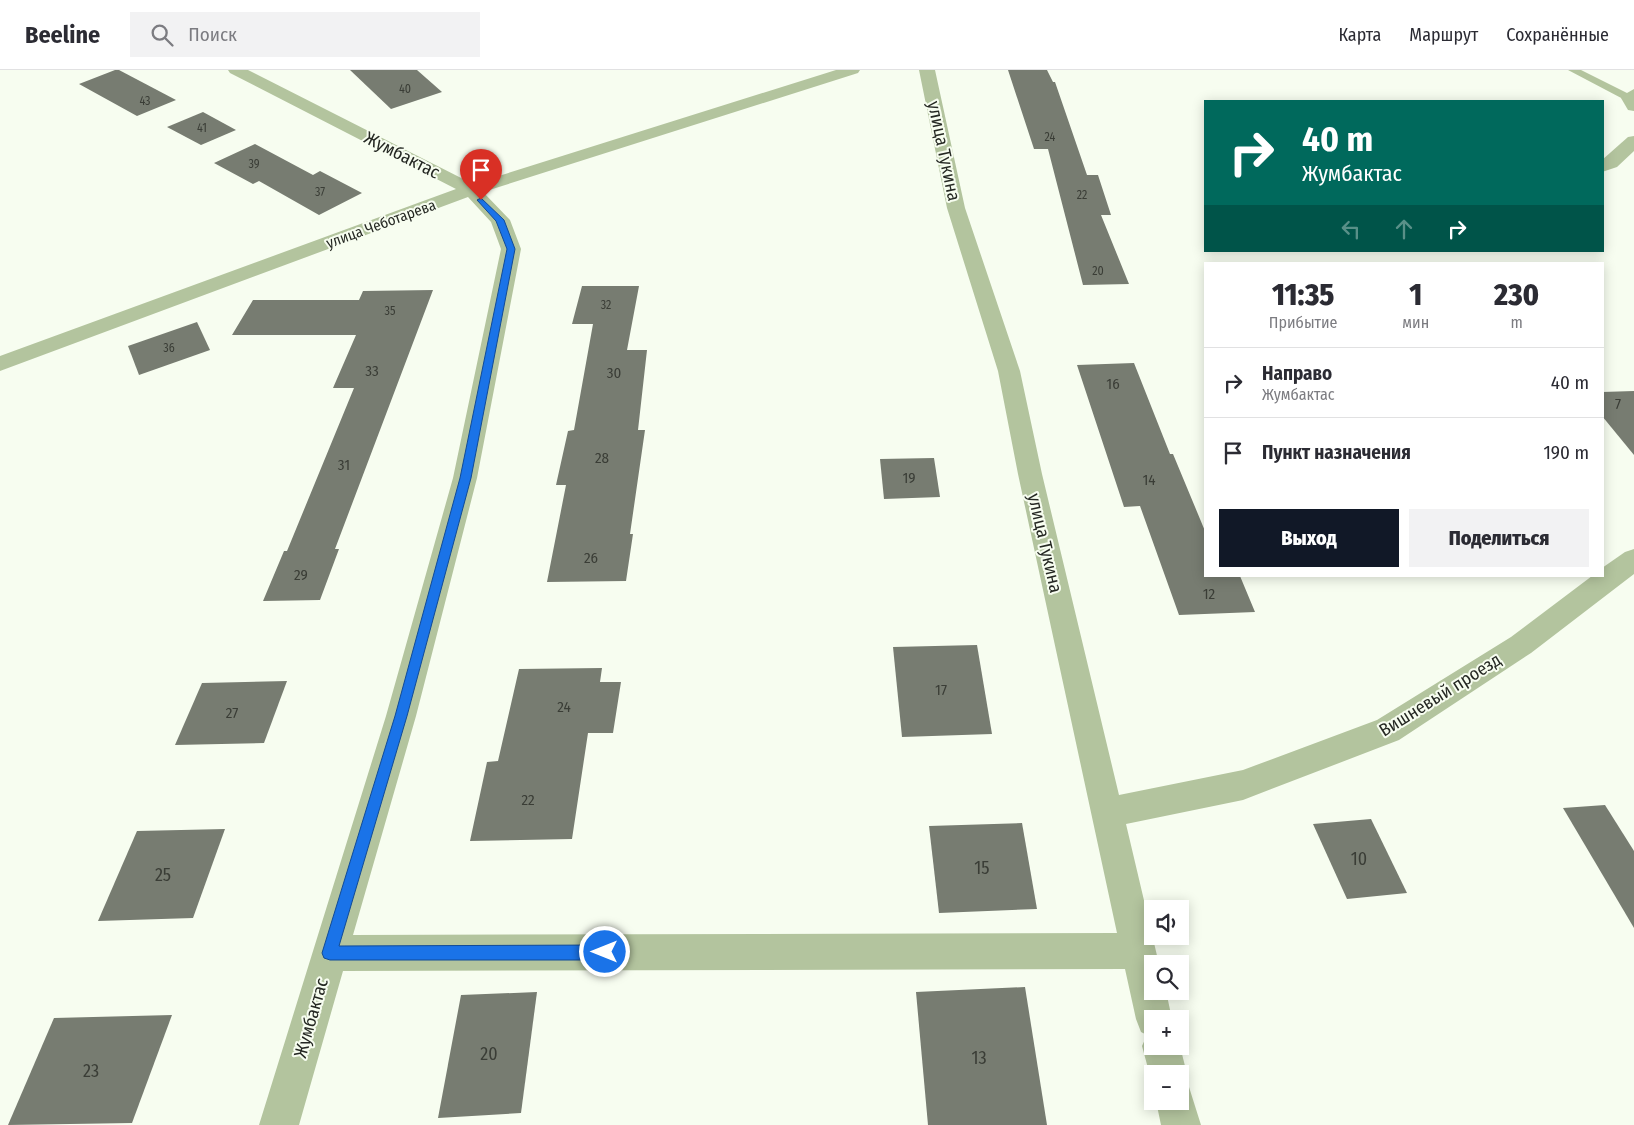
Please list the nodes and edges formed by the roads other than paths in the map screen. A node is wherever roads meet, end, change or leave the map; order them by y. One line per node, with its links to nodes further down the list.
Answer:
1 (236, 70): 8 (street, Жумбактас)
2 (852, 70): 8 (street, улица Чеботарева)
3 (927, 70): 11 (street, улица Тукина)
4 (1573, 70): 5 (lane)
5 (1633, 99)
6 (1634, 141): 7 (street)
7 (1604, 166)
8 (471, 190): 9 (street, улица Чеботарева); 13 (street, Жумбактас)
9 (0, 364)
10 (1634, 559): 11 (street, Вишневый проезд)
11 (1106, 813): 12 (street, улица Тукина)
12 (1137, 951): 13 (street); 14 (street, улица Тукина)
13 (330, 953): 16 (street, Жумбактас)
14 (1152, 1010)
15 (1177, 1110): 17 (street)
16 (279, 1125)
17 (1181, 1125)

